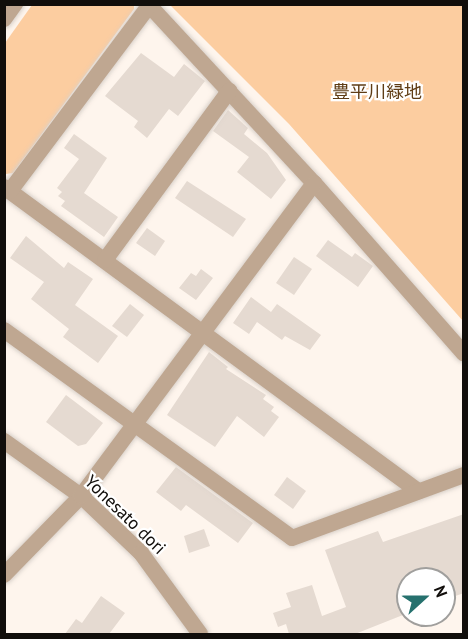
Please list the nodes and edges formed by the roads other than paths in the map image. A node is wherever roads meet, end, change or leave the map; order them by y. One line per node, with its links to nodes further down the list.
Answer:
1 (15, 4): 3 (street)
2 (148, 5): 4 (street); 6 (street)
3 (4, 19)
4 (229, 92): 5 (street); 7 (street)
5 (315, 183): 9 (street); 10 (street)
6 (7, 189): 7 (street)
7 (105, 260): 9 (street)
8 (4, 330): 11 (street)
9 (202, 332): 11 (street); 14 (street)
10 (464, 354)
11 (132, 425): 14 (street); 15 (street)
12 (4, 441): 15 (street, Yonesato dori)
13 (464, 475): 14 (street)
14 (418, 491)
15 (81, 496): 16 (street); 17 (street, Yonesato dori)
16 (4, 575)
17 (200, 634)

